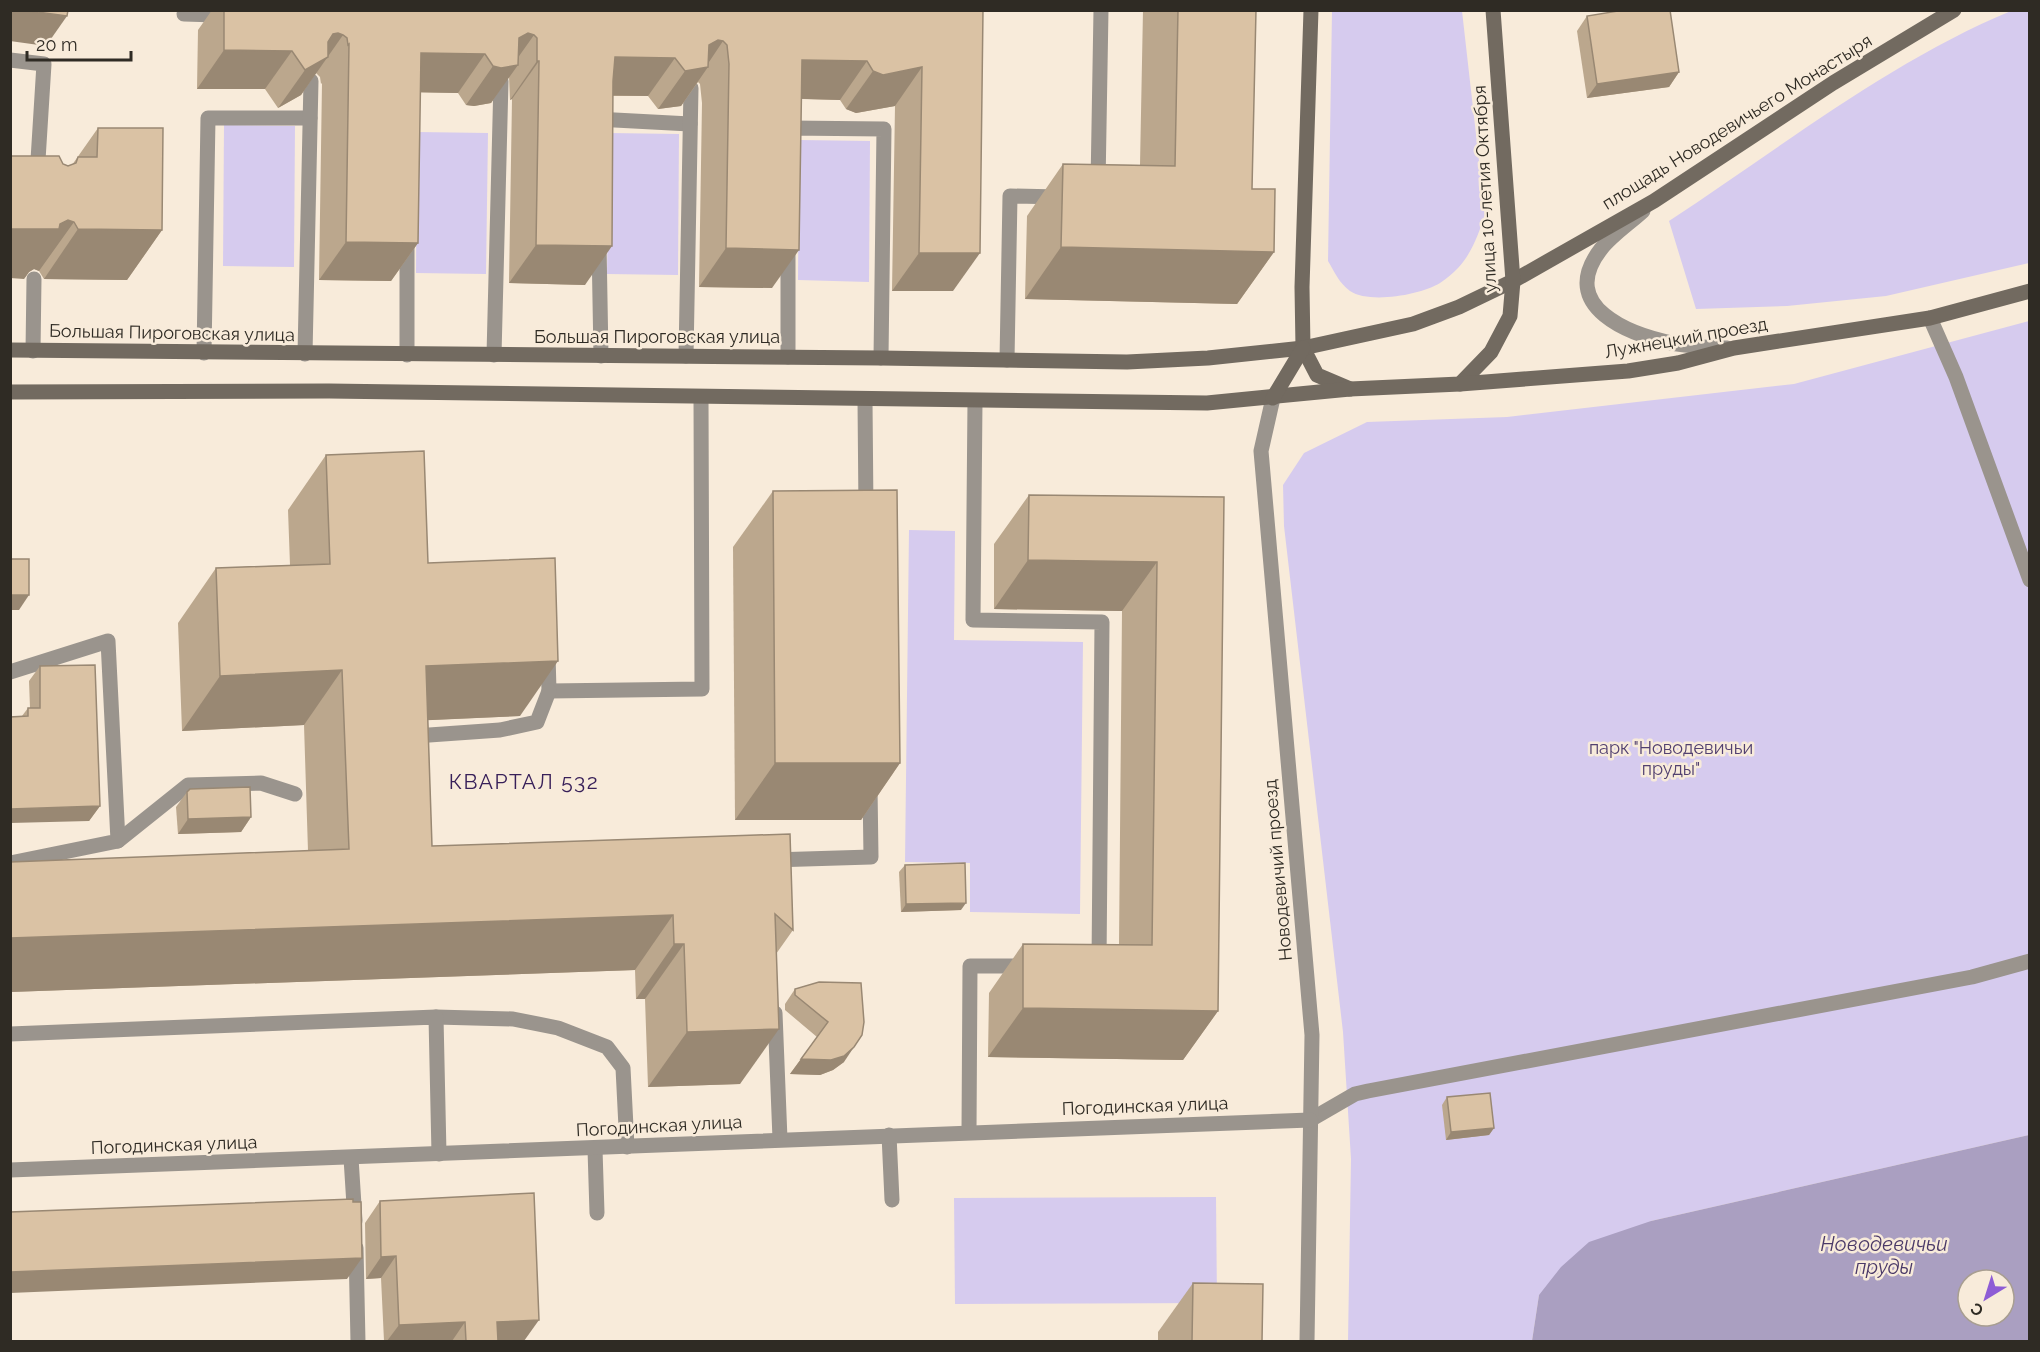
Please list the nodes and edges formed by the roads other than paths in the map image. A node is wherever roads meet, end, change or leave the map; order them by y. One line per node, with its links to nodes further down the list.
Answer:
1 (216, 10): 6 (street)
2 (1101, 10): 36 (street)
3 (1311, 10): 24 (main road)
4 (1493, 10): 21 (main road, улица 10-летия Октября)
5 (1954, 10): 16 (main road, площадь Новодевичьего Монастыря)
6 (184, 14)
7 (10, 60): 15 (street)
8 (311, 81): 11 (street)
9 (501, 81): 31 (street)
10 (691, 88): 12 (street)
11 (310, 118): 28 (street); 29 (street)
12 (690, 124): 13 (street); 33 (street)
13 (597, 131)
14 (789, 152): 35 (street)
15 (28, 186)
16 (1654, 201): 21 (main road, площадь Новодевичьего Монастыря); 25 (street)
17 (407, 217): 30 (street)
18 (598, 223): 32 (street)
19 (788, 235): 34 (street)
20 (34, 279): 27 (street)
21 (1514, 281): 24 (main road, площадь Новодевичьего Монастыря); 37 (main road, улица 10-летия Октября)
22 (2030, 291): 23 (main road, Лужнецкий проезд)
23 (1930, 318): 25 (main road, Лужнецкий проезд); 45 (street)
24 (1303, 348): 36 (main road, Большая Пироговская улица); 38 (main road); 41 (main road)
25 (1734, 348): 37 (main road, Лужнецкий проезд)
26 (10, 350): 27 (main road, Большая Пироговская улица)
27 (33, 351): 28 (main road, Большая Пироговская улица)
28 (204, 353): 29 (main road, Большая Пироговская улица)
29 (305, 354): 30 (main road, Большая Пироговская улица)
30 (407, 355): 31 (main road, Большая Пироговская улица)
31 (494, 355): 32 (main road, Большая Пироговская улица)
32 (601, 356): 33 (main road, Большая Пироговская улица)
33 (686, 356): 34 (main road, Большая Пироговская улица)
34 (788, 357): 35 (main road, Большая Пироговская улица)
35 (881, 358): 36 (main road, Большая Пироговская улица)
36 (1008, 360)
37 (1460, 384): 38 (main road, Лужнецкий проезд)
38 (1350, 389): 41 (main road, Лужнецкий проезд)
39 (10, 392): 40 (main road)
40 (701, 397): 42 (main road); 48 (street)
41 (1273, 398): 43 (main road); 61 (street, Новодевичий проезд)
42 (864, 400): 43 (main road); 44 (street)
43 (975, 401): 57 (street)
44 (866, 524)
45 (2030, 580)
46 (547, 644): 48 (street)
47 (10, 672): 52 (street)
48 (549, 691): 49 (street)
49 (416, 759)
50 (870, 774): 54 (street)
51 (295, 794): 52 (street)
52 (118, 841): 53 (street)
53 (10, 863)
54 (772, 871)
55 (2030, 961): 61 (street)
56 (1045, 966): 62 (street)
57 (1089, 967)
58 (775, 1000): 64 (street)
59 (436, 1017): 60 (street); 65 (street); 67 (street)
60 (10, 1034)
61 (1310, 1120): 62 (street, Погодинская улица); 73 (street, Новодевичий проезд)
62 (969, 1132): 63 (street, Погодинская улица)
63 (889, 1135): 64 (street, Погодинская улица); 70 (street)
64 (780, 1139): 65 (street, Погодинская улица)
65 (627, 1147): 66 (street, Погодинская улица)
66 (595, 1149): 67 (street, Погодинская улица); 71 (street)
67 (439, 1154): 68 (street, Погодинская улица)
68 (351, 1158): 69 (street, Погодинская улица); 72 (street)
69 (10, 1170)
70 (892, 1200)
71 (597, 1213)
72 (358, 1341)
73 (1306, 1341)

